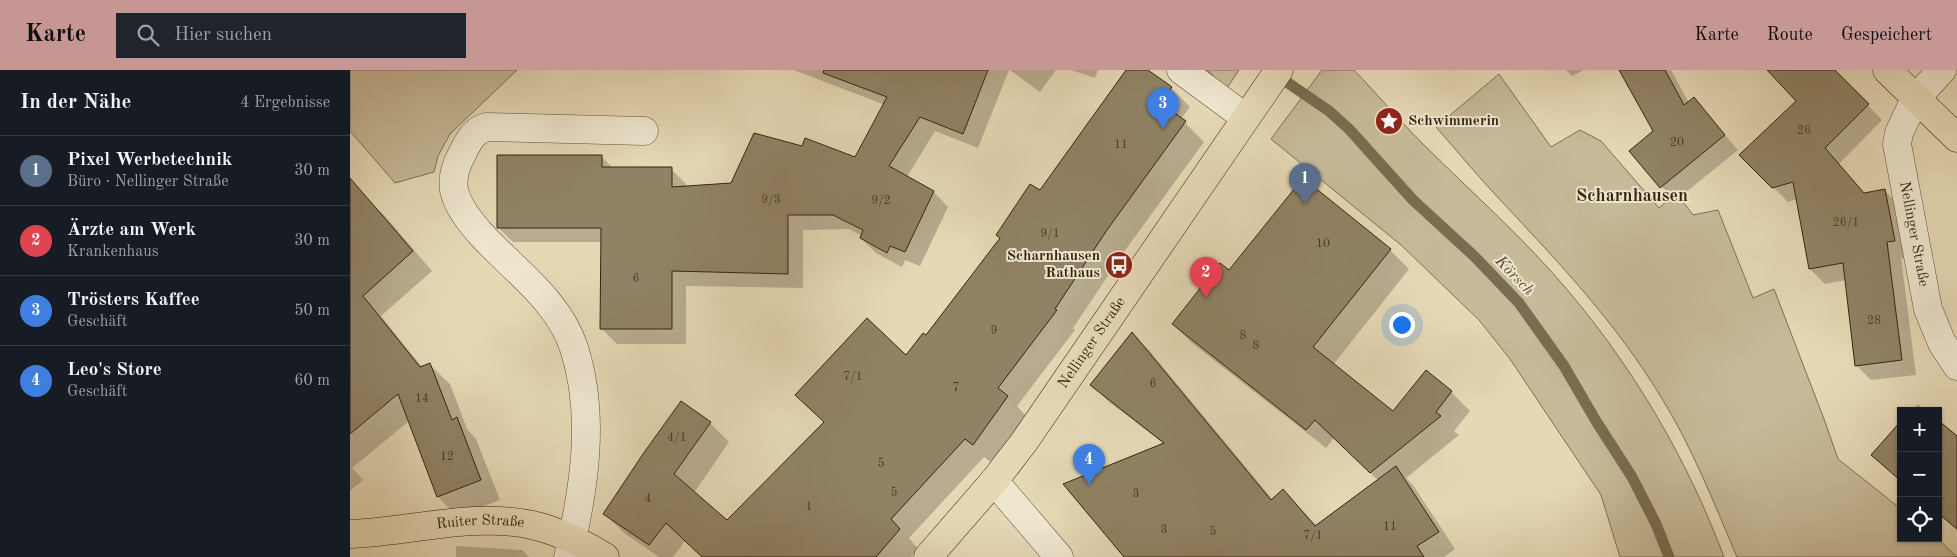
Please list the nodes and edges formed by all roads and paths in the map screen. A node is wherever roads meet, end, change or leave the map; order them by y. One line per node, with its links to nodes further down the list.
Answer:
1 (1181, 70): 6 (street)
2 (1279, 70): 6 (main road, Nellinger Straße)
3 (1887, 70): 5 (main road)
4 (1942, 70): 5 (street, Nellinger Straße)
5 (1915, 99): 8 (main road); 9 (street, Nellinger Straße)
6 (1246, 118): 10 (main road, Nellinger Straße)
7 (644, 131): 12 (street)
8 (1957, 138)
9 (1957, 366)
10 (994, 481): 14 (main road, Nellinger Straße); 15 (street)
11 (350, 534): 12 (main road, Ruiter Straße)
12 (570, 548): 13 (main road, Ruiter Straße)
13 (605, 557)
14 (928, 557)
15 (1058, 557)

